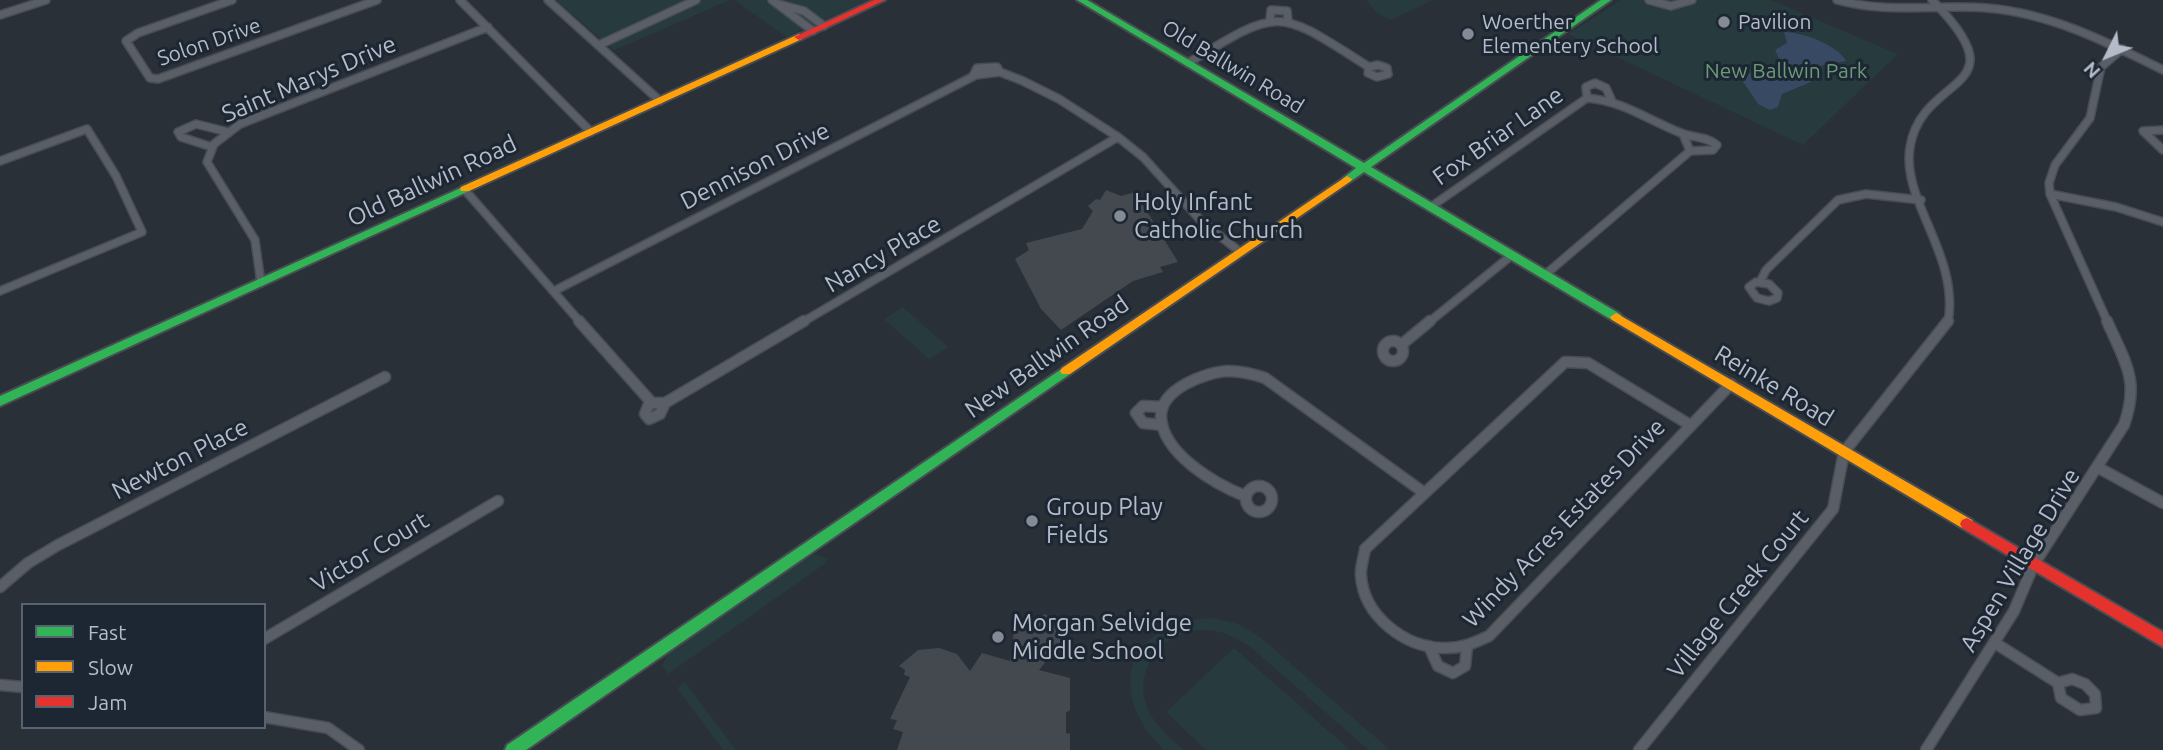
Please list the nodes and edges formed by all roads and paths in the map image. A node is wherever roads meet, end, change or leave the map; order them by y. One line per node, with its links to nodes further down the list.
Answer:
1 (46, 0): 18 (street)
2 (232, 0): 3 (street, Solon Drive)
3 (377, 0)
4 (460, 0): 19 (street)
5 (548, 0): 21 (street)
6 (696, 0): 21 (street)
7 (881, 0): 20 (street, Old Ballwin Road)
8 (1082, 0): 23 (street, Old Ballwin Road)
9 (1607, 0): 38 (street, New Ballwin Road)
10 (1648, 0): 16 (street)
11 (1662, 0): 16 (street)
12 (1692, 0): 16 (street)
13 (1837, 0): 17 (street)
14 (1932, 0): 17 (street)
15 (775, 2): 20 (street); 20 (street)
16 (1676, 6)
17 (1944, 10): 22 (street); 41 (street)
18 (0, 15)
19 (488, 27): 30 (street, Saint Marys Drive); 31 (street)
20 (819, 28): 28 (street, Old Ballwin Road)
21 (599, 45): 28 (street)
22 (2122, 49): 25 (street); 40 (street)
23 (1188, 63): 24 (street); 38 (street, Old Ballwin Road)
24 (1369, 67)
25 (2163, 70)
26 (1587, 98): 27 (street, Fox Briar Lane); 27 (street, Fox Briar Lane); 42 (street, Fox Briar Lane)
27 (1611, 99): 32 (street, Fox Briar Lane)
28 (660, 101): 31 (street, Old Ballwin Road)
29 (2163, 130): 35 (street)
30 (228, 131): 34 (street, Saint Marys Drive); 34 (street, Saint Marys Drive)
31 (591, 132): 39 (street, Old Ballwin Road)
32 (1683, 134): 36 (street); 36 (street, Fox Briar Lane)
33 (1118, 137): 44 (street, Dennison Drive); 49 (street, Dennison Drive); 56 (street, Nancy Place)
34 (212, 147): 48 (street, Saint Marys Drive)
35 (2163, 150)
36 (1690, 151): 46 (street)
37 (0, 162): 50 (street)
38 (1364, 168): 42 (street, Reinke Road); 44 (street, New Ballwin Road)
39 (464, 189): 48 (street, Old Ballwin Road); 49 (street, Nancy Place)
40 (2050, 194): 43 (street); 61 (street, Aspen Village Drive)
41 (1922, 200): 47 (street); 60 (street)
42 (1432, 206): 45 (street, Reinke Road)
43 (2163, 222)
44 (1239, 251): 78 (street, New Ballwin Road)
45 (1512, 255): 46 (street, Reinke Road); 51 (street)
46 (1546, 274): 53 (street, Reinke Road)
47 (1760, 282)
48 (261, 284): 54 (street, Old Ballwin Road)
49 (554, 290): 55 (street, Nancy Place)
50 (0, 291)
51 (1401, 345)
52 (385, 377): 67 (street, Newton Place)
53 (1731, 384): 59 (street, Windy Acres Estates Drive); 60 (street, Reinke Road)
54 (0, 401)
55 (650, 401): 56 (street); 56 (street, Nancy Place)
56 (665, 402)
57 (1163, 407): 58 (street); 58 (street); 62 (street)
58 (1162, 425): 63 (street)
59 (1690, 425): 62 (street, Windy Acres Estates Drive); 72 (street, Windy Acres Estates Drive)
60 (1844, 452): 66 (street, Reinke Road); 79 (street, Village Creek Court)
61 (2097, 467): 65 (street); 66 (street, Aspen Village Drive)
62 (1423, 492): 71 (street, Windy Acres Estates Drive)
63 (1245, 496)
64 (498, 501): 68 (street, Victor Court)
65 (2163, 503)
66 (2034, 564): 69 (street, Reinke Road); 70 (street, Aspen Village Drive)
67 (0, 587)
68 (266, 638)
69 (2163, 640)
70 (1995, 643): 73 (street); 80 (street, Aspen Village Drive)
71 (1429, 646): 72 (street, Windy Acres Estates Drive); 72 (street, Windy Acres Estates Drive)
72 (1467, 647)
73 (2058, 683)
74 (0, 685): 75 (street)
75 (21, 688)
76 (266, 717): 77 (street)
77 (359, 750)
78 (513, 750)
79 (1639, 750)
80 (1926, 750)

